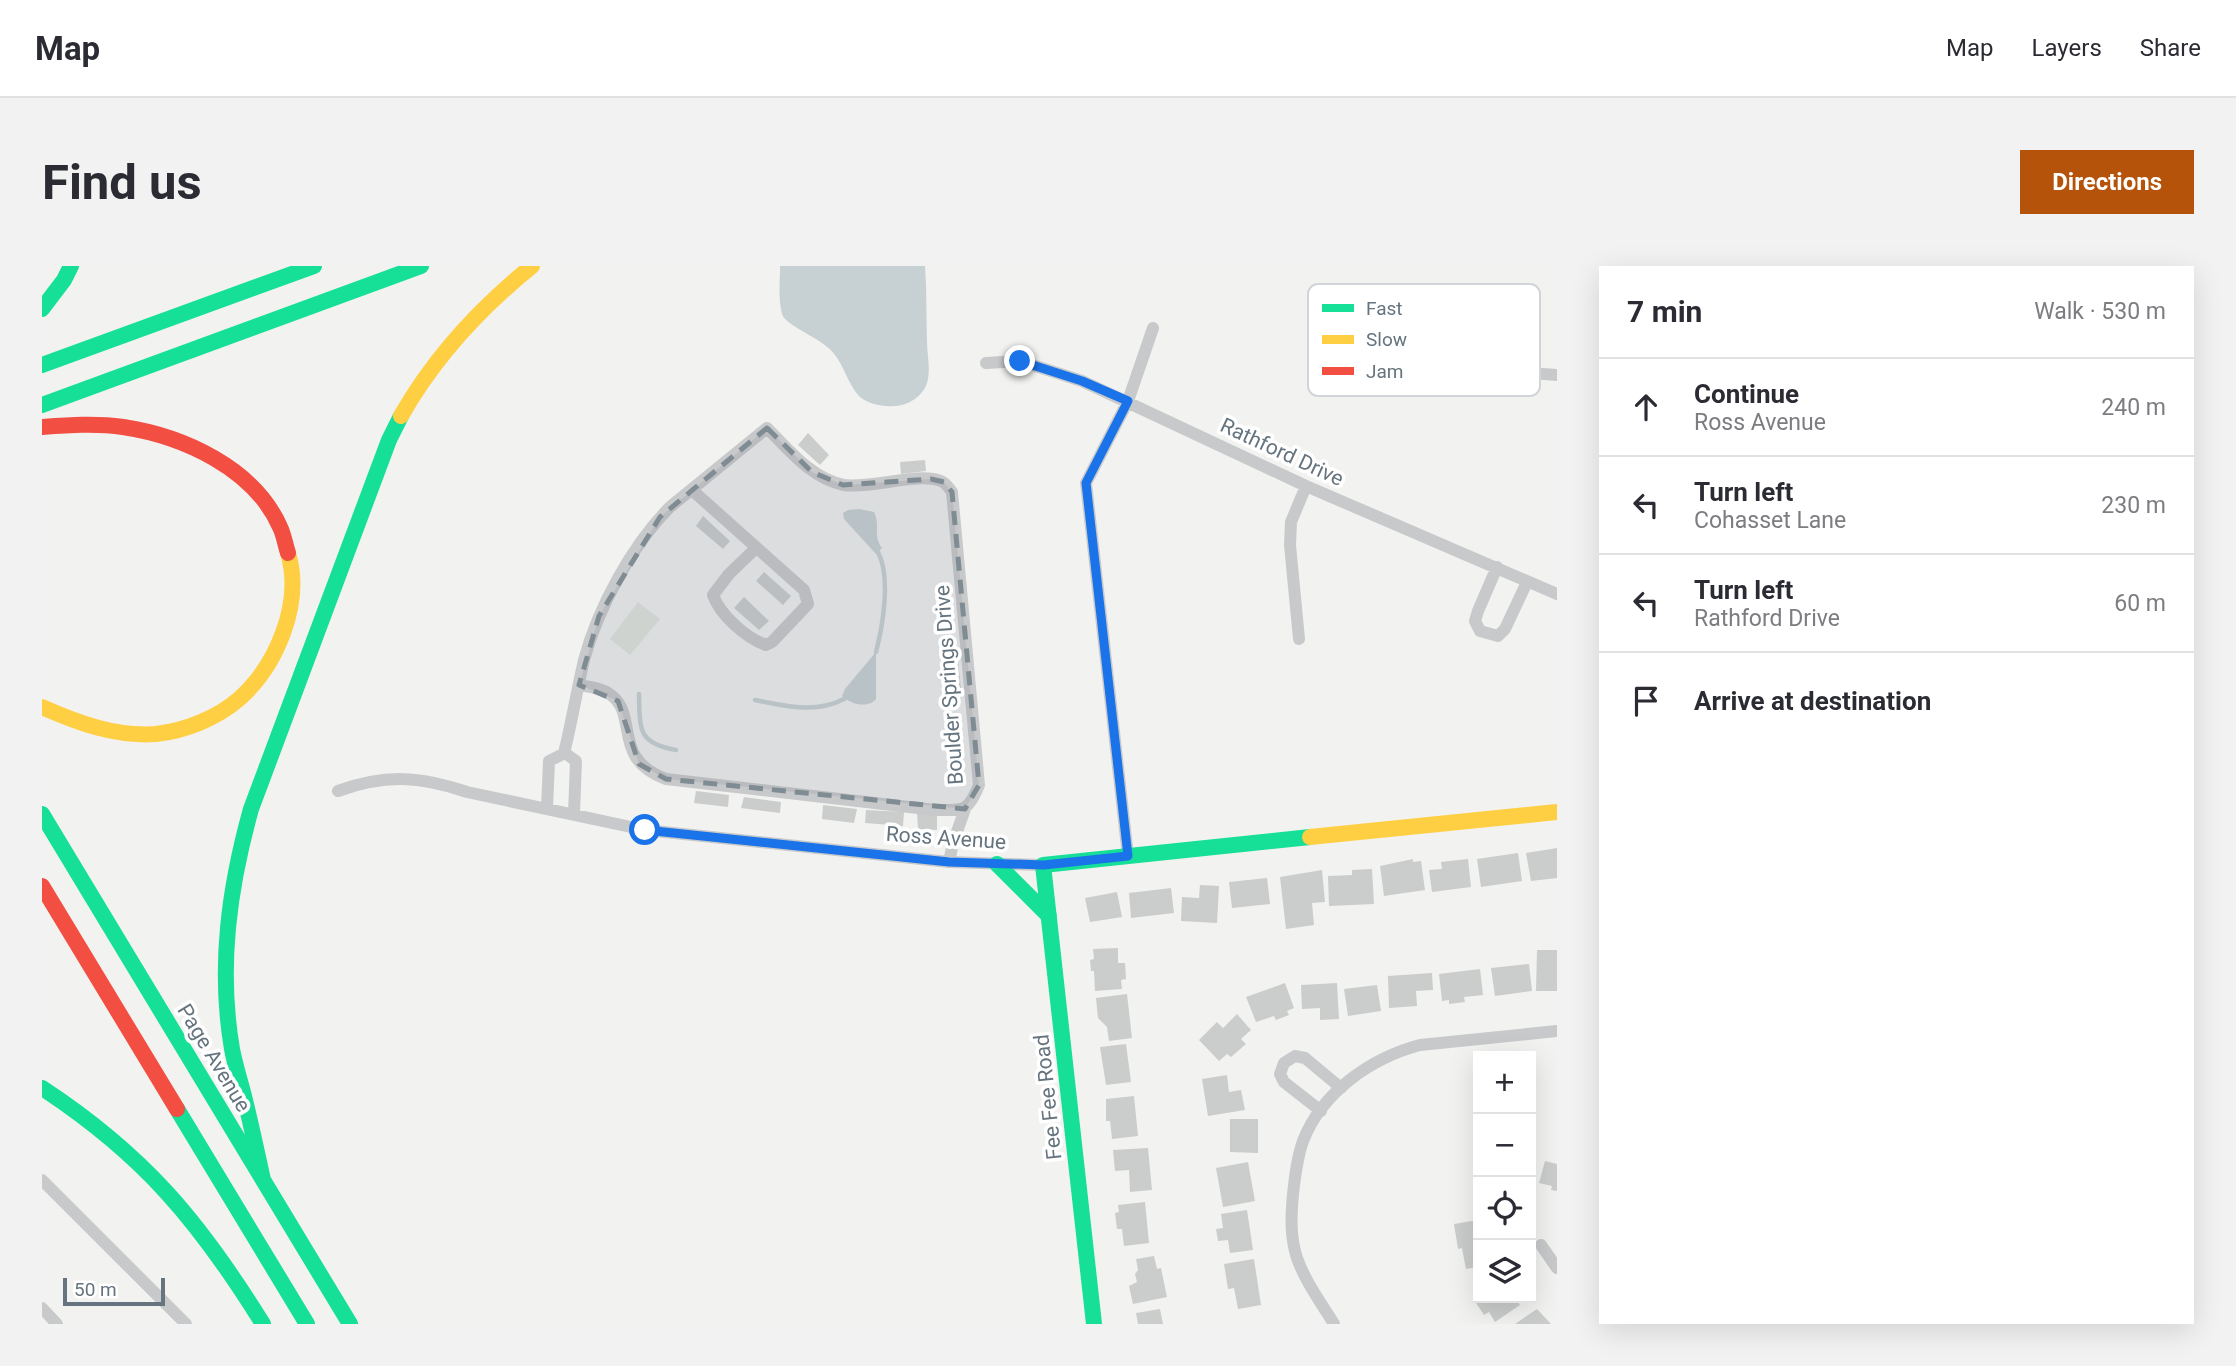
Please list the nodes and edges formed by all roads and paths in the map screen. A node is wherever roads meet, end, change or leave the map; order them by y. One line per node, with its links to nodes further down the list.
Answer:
1 (72, 266): 5 (main road)
2 (314, 266): 8 (main road)
3 (421, 266): 10 (main road)
4 (531, 266): 39 (main road)
5 (42, 309)
6 (1153, 328): 9 (street)
7 (986, 363): 9 (street, Rathford Drive)
8 (42, 365)
9 (1128, 401): 12 (street, Rathford Drive); 28 (street)
10 (42, 405)
11 (42, 427): 20 (main road)
12 (1306, 486): 15 (street, Rathford Drive); 18 (street)
13 (692, 489): 14 (street); 19 (street); 24 (street, Boulder Springs Drive)
14 (756, 548): 14 (street)
15 (1497, 567): 16 (street, Rathford Drive); 16 (street)
16 (1527, 582): 17 (street, Rathford Drive)
17 (1557, 594)
18 (1299, 639)
19 (579, 685): 21 (street); 24 (street, Boulder Springs Drive)
20 (42, 707)
21 (565, 753): 23 (street); 27 (street)
22 (338, 791): 23 (street, Ross Avenue)
23 (547, 808): 27 (street, Ross Avenue)
24 (965, 809): 29 (street)
25 (1557, 812): 28 (main road, Ross Avenue)
26 (42, 814): 39 (main road, Page Avenue)
27 (574, 814): 29 (street, Ross Avenue)
28 (1128, 856): 31 (main road, Ross Avenue)
29 (949, 862): 30 (street, Ross Avenue)
30 (998, 864): 31 (street, Ross Avenue); 33 (main road)
31 (1044, 865): 33 (main road, Fee Fee Road)
32 (42, 886): 46 (main road)
33 (1049, 916): 48 (main road, Fee Fee Road)
34 (1557, 1031): 36 (street)
35 (42, 1088): 45 (main road)
36 (1341, 1088): 37 (street); 37 (street)
37 (1321, 1111): 49 (street)
38 (42, 1180): 44 (street)
39 (263, 1180): 47 (main road, Page Avenue)
40 (1541, 1245): 41 (street)
41 (1557, 1268)
42 (42, 1308): 43 (street)
43 (57, 1324)
44 (186, 1324)
45 (263, 1324)
46 (307, 1324)
47 (351, 1324)
48 (1094, 1324)
49 (1334, 1324)

